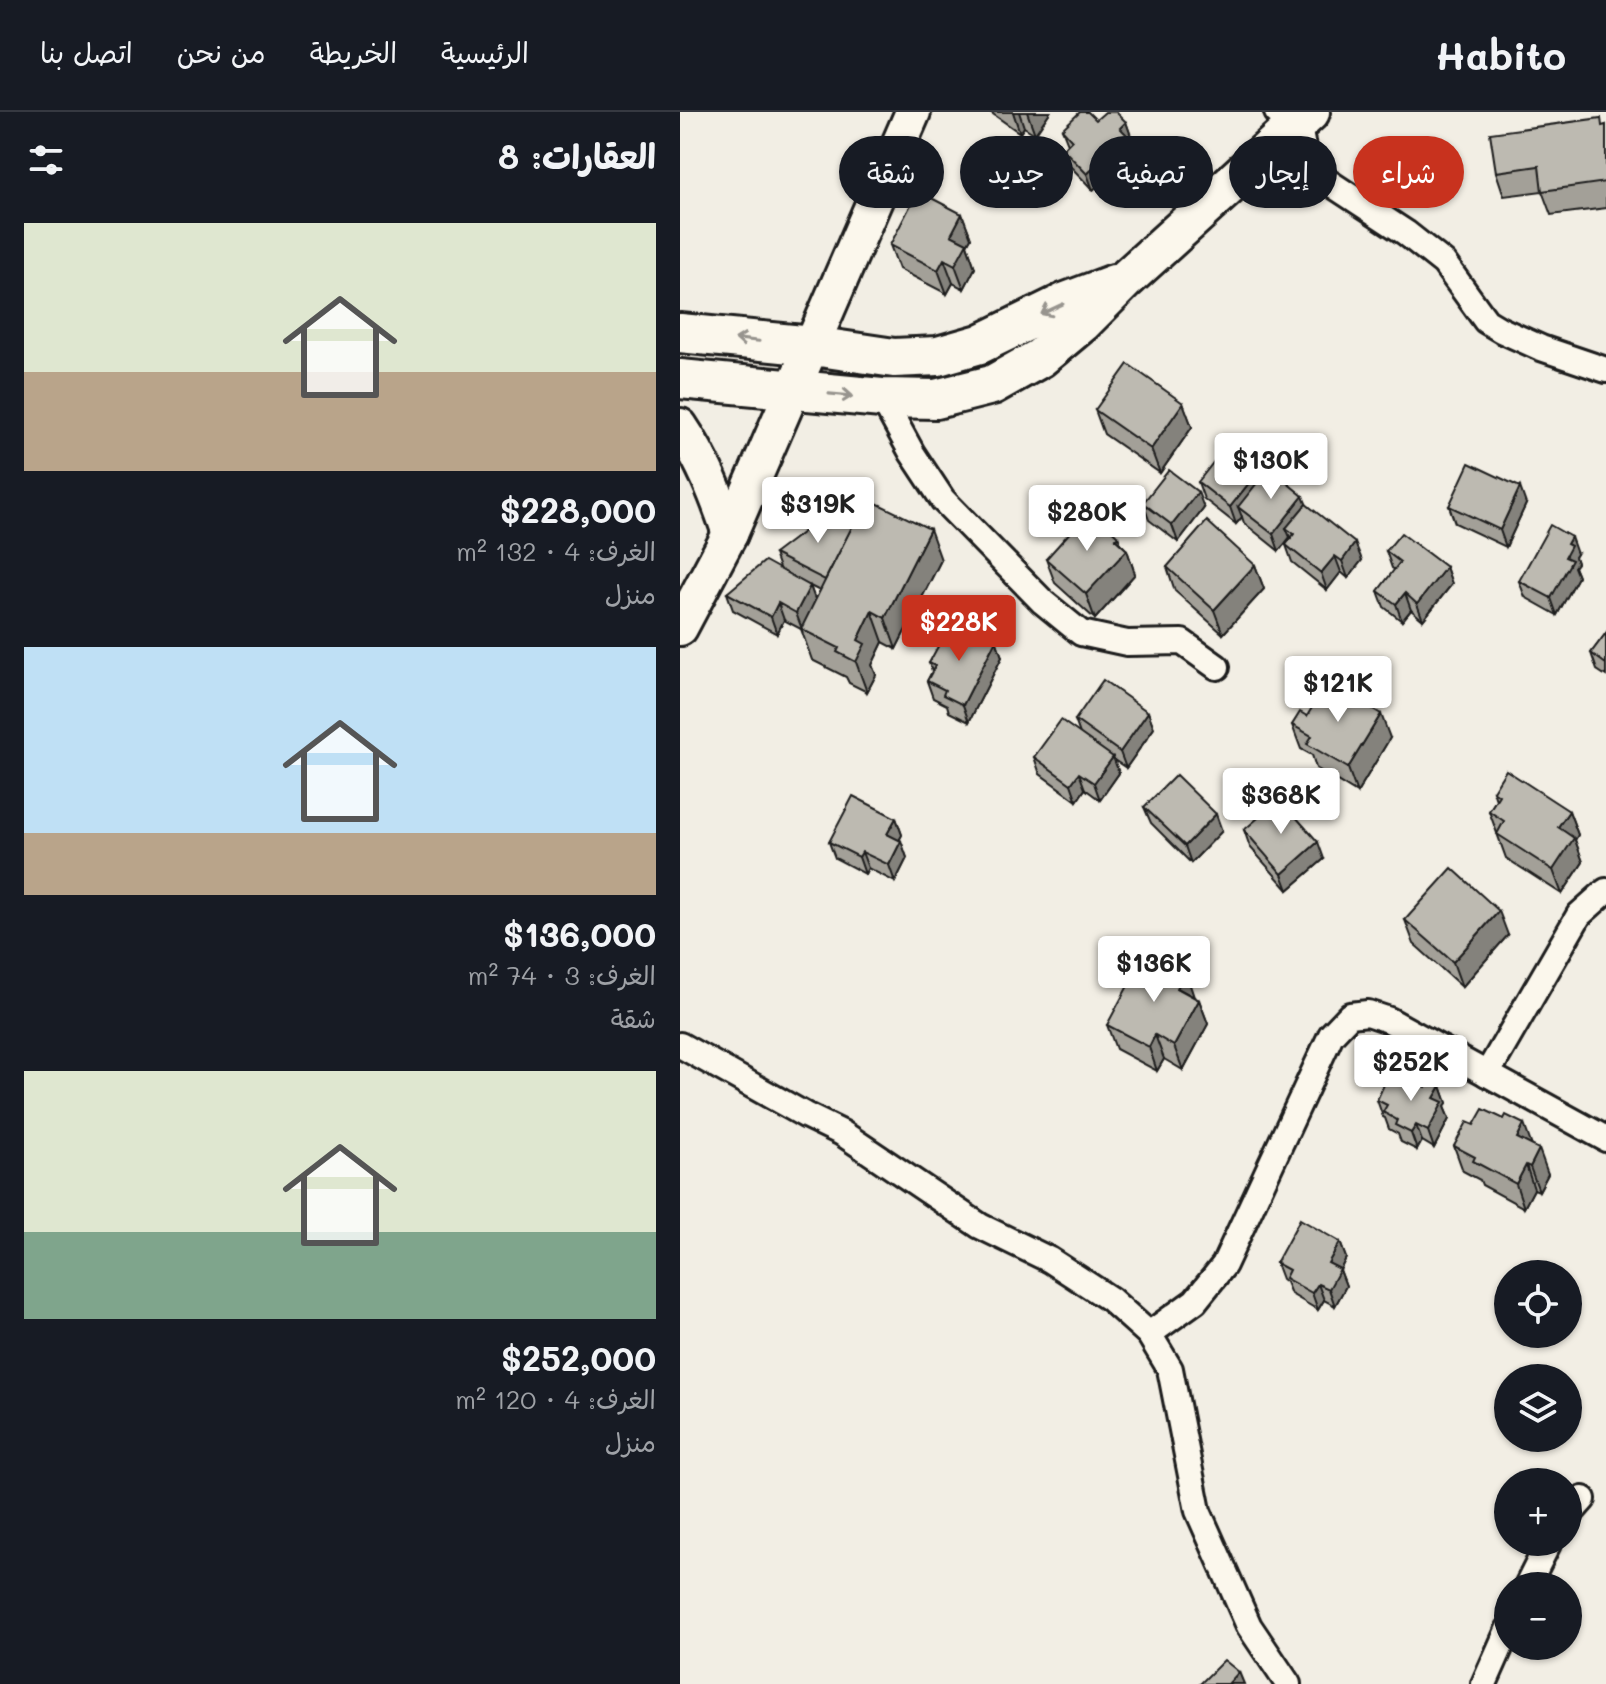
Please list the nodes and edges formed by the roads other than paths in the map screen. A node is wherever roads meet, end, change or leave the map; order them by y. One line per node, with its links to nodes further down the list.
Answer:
1 (913, 112): 5 (street)
2 (1295, 115): 3 (main road); 6 (street)
3 (1124, 281): 5 (main road, one-way to 5); 9 (main road)
4 (680, 333): 5 (main road, one-way to 4)
5 (813, 346): 8 (street)
6 (1606, 370)
7 (680, 379): 8 (main road)
8 (794, 391): 9 (main road, one-way to 9); 11 (street)
9 (882, 398): 13 (street)
10 (680, 426): 11 (street)
11 (730, 534): 12 (street)
12 (680, 628)
13 (1217, 667)
14 (1606, 891): 16 (street)
15 (680, 1045): 18 (street)
16 (1487, 1074): 17 (street); 18 (street)
17 (1606, 1139)
18 (1149, 1334): 20 (street)
19 (1495, 1660): 21 (street)
20 (1288, 1684)
21 (1484, 1684)

